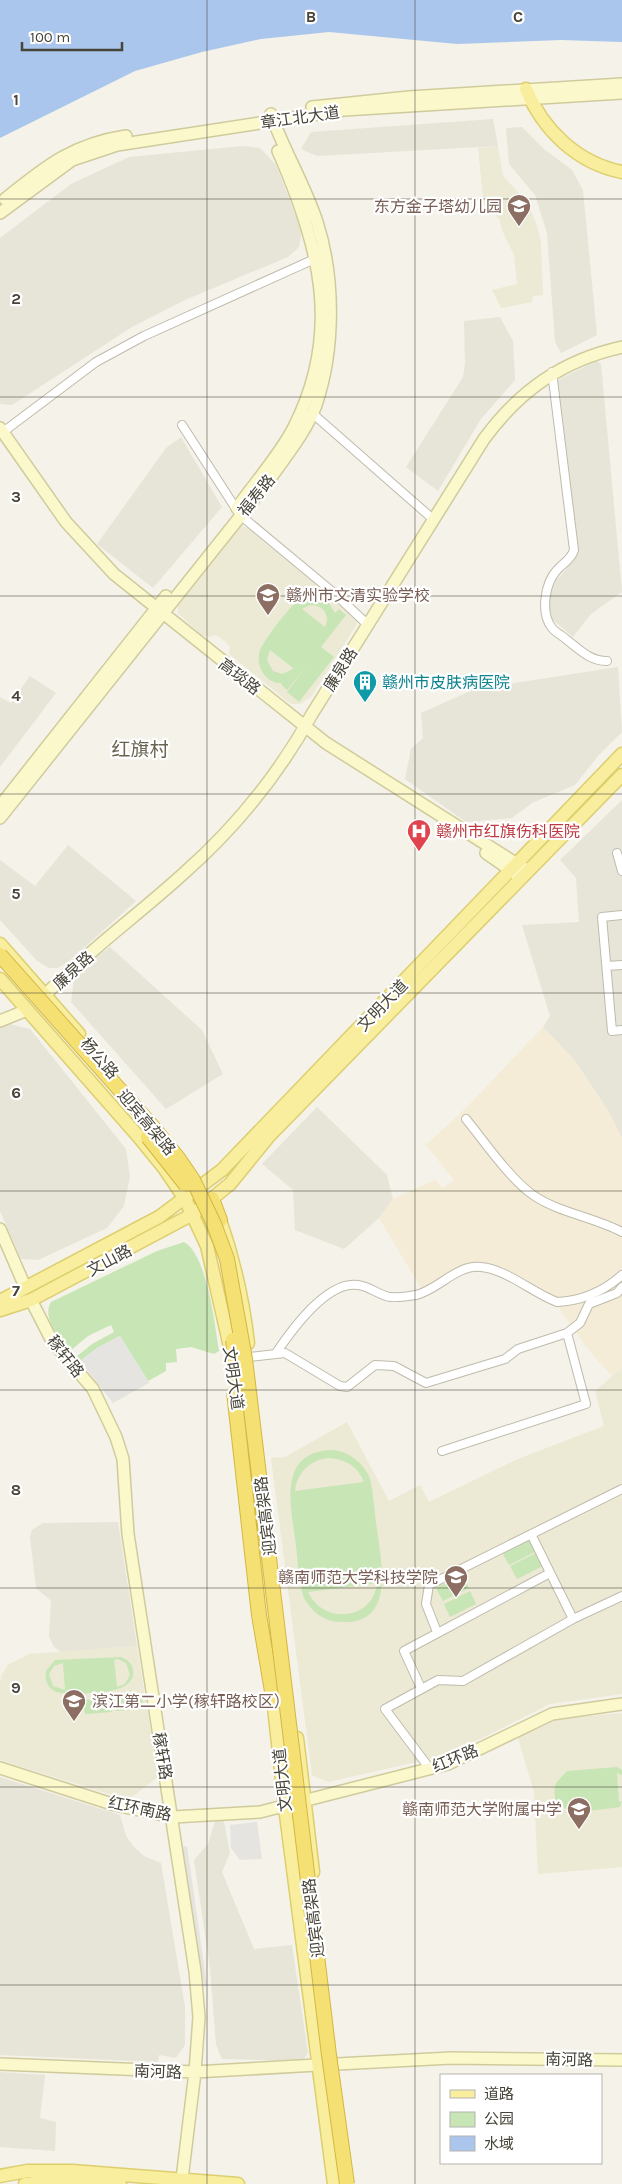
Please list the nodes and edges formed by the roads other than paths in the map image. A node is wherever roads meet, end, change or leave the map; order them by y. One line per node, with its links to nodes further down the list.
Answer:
1 (622, 84): 2 (street, 章江北大道)
2 (528, 93): 3 (street, 章江北大道); 4 (street, 章江北大道); 5 (main road)
3 (622, 93)
4 (268, 118): 6 (street, 章江北大道); 7 (street, 章江北大道); 8 (street, 福寿路)
5 (622, 172)
6 (0, 204)
7 (0, 213)
8 (321, 256): 11 (street, 福寿路); 13 (street); 14 (street, 福寿路)
9 (622, 346): 10 (street, 廉泉路)
10 (552, 372): 15 (street, 廉泉路); 18 (street)
11 (312, 413): 14 (street, 福寿路); 15 (street)
12 (182, 424): 14 (street)
13 (1, 433): 16 (street, 高琰路)
14 (238, 512): 16 (street, 福寿路); 17 (street)
15 (434, 520): 17 (street, 廉泉路)
16 (157, 614): 19 (street, 高琰路); 22 (street, 福寿路); 23 (street, 福寿路)
17 (367, 624): 19 (street, 廉泉路)
18 (607, 661)
19 (303, 730): 26 (street, 高琰路); 34 (street, 廉泉路)
20 (622, 754): 26 (main road, 文明大道)
21 (622, 775): 26 (main road, 文明大道)
22 (0, 806)
23 (0, 818)
24 (617, 853): 25 (street)
25 (622, 870)
26 (520, 871): 39 (main road, 文明大道); 41 (main road, 文明大道)
27 (622, 915): 31 (street)
28 (0, 944): 34 (main road, 杨公路)
29 (0, 956): 71 (highway, 迎宾高架路, bridge)
30 (622, 964): 31 (street)
31 (606, 966): 37 (street)
32 (0, 967): 53 (highway, 迎宾高架路, bridge)
33 (0, 979): 35 (main road, 杨公路)
34 (45, 995): 39 (main road, 杨公路)
35 (27, 1010): 36 (street); 40 (main road, 杨公路)
36 (0, 1021)
37 (622, 1030)
38 (466, 1119): 45 (street)
39 (204, 1185): 40 (main road, 文明大道); 41 (main road, 杨公路)
40 (185, 1199): 42 (main road, 文明大道); 46 (main road, 文山路)
41 (212, 1199): 42 (main road, 文山路); 43 (highway, 文明大道)
42 (193, 1214): 51 (main road, 文山路); 67 (main road, 文明大道)
43 (220, 1220): 58 (main road, 文明大道)
44 (0, 1229): 48 (street)
45 (622, 1232)
46 (45, 1276): 48 (main road); 52 (main road, 文山路)
47 (622, 1276): 57 (street)
48 (23, 1282): 50 (main road)
49 (622, 1287): 56 (street)
50 (0, 1292)
51 (31, 1300): 54 (main road, 文山路); 55 (main road); 73 (street, 稼轩路)
52 (0, 1301)
53 (230, 1306): 67 (highway, bridge); 86 (highway, 迎宾高架路, bridge)
54 (0, 1310)
55 (0, 1319)
56 (567, 1334): 57 (street); 59 (street)
57 (276, 1353): 58 (street)
58 (250, 1357): 71 (main road, 文明大道)
59 (442, 1451)
60 (622, 1489): 61 (street)
61 (531, 1534): 62 (street); 65 (street)
62 (550, 1573): 64 (street); 65 (street)
63 (622, 1596): 64 (street)
64 (573, 1619): 66 (street)
65 (437, 1632): 66 (street)
66 (421, 1688): 70 (street)
67 (273, 1697): 72 (main road, 文明大道)
68 (622, 1704): 70 (street, 红环路)
69 (0, 1768): 73 (street, 红环南路)
70 (430, 1769): 71 (street, 红环路)
71 (302, 1796): 72 (street, 红环路); 74 (highway, bridge); 87 (highway, 迎宾高架路, bridge)
72 (285, 1807): 73 (street, 红环南路); 78 (main road, 文明大道)
73 (173, 1817): 79 (street, 稼轩路)
74 (333, 2035): 77 (main road)
75 (622, 2060): 77 (street, 南河路)
76 (0, 2064): 79 (street, 南河路)
77 (337, 2064): 88 (main road)
78 (317, 2065): 79 (street, 南河路); 85 (main road, 文明大道)
79 (195, 2072): 81 (street, 稼轩路)
80 (0, 2176): 81 (main road)
81 (182, 2179): 84 (main road)
82 (25, 2184): 83 (main road)
83 (120, 2184)
84 (238, 2184)
85 (334, 2184)
86 (339, 2184)
87 (346, 2184)
88 (354, 2184)

